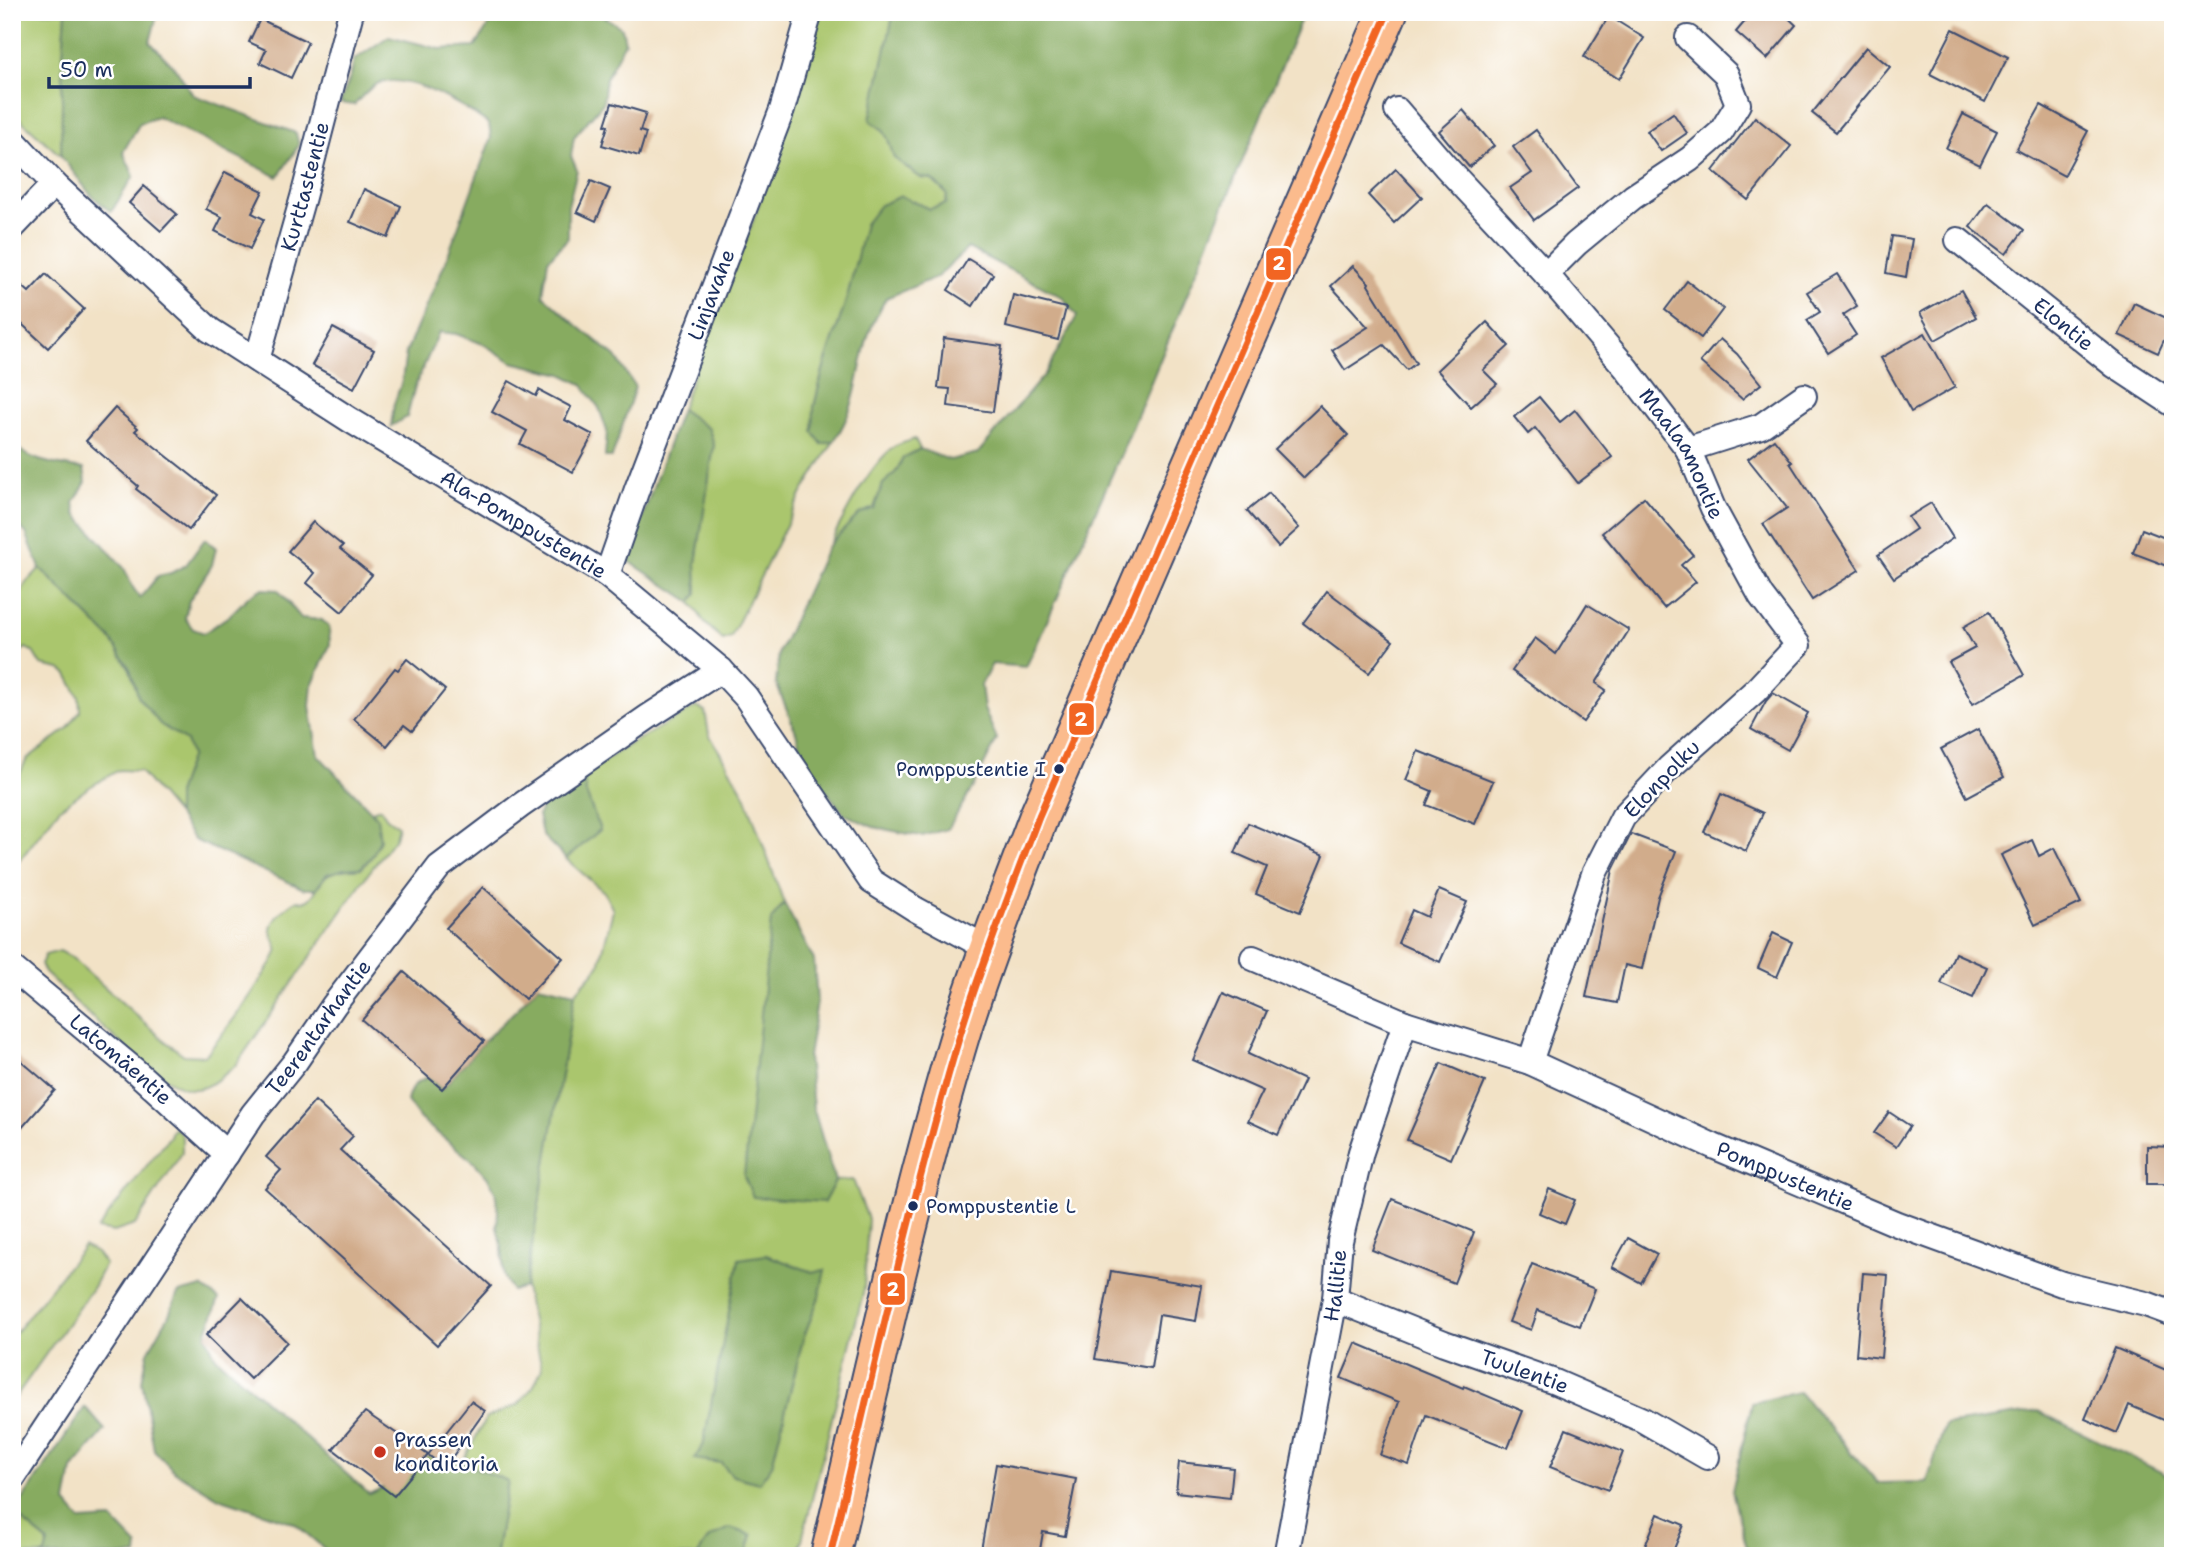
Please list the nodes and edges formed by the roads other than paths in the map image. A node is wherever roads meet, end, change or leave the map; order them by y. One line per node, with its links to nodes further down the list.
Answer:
1 (351, 12): 11 (street, Kurttastentie)
2 (810, 12): 15 (street, Linjavahe)
3 (1388, 12): 18 (highway)
4 (1688, 38): 10 (street)
5 (1397, 110): 10 (street, Maalaamontie)
6 (12, 139): 7 (street, Ala-Pomppustentie)
7 (54, 184): 8 (street); 11 (street, Ala-Pomppustentie)
8 (12, 228)
9 (1958, 240): 13 (street, Elontie)
10 (1546, 274): 14 (street, Maalaamontie)
11 (257, 360): 15 (street, Ala-Pomppustentie)
12 (1804, 396): 14 (street)
13 (2173, 404)
14 (1688, 449): 16 (street, Maalaamontie)
15 (607, 575): 17 (street, Ala-Pomppustentie)
16 (1798, 645): 22 (street, Elonpolku)
17 (721, 670): 18 (street, Ala-Pomppustentie); 23 (street, Teerentarhantie)
18 (989, 949): 28 (highway)
19 (1254, 958): 21 (street, Pomppustentie)
20 (12, 968): 23 (street, Latomäentie)
21 (1405, 1023): 22 (street, Pomppustentie); 24 (street, Hallitie)
22 (1530, 1062): 25 (street, Pomppustentie)
23 (227, 1154): 27 (street, Teerentarhantie)
24 (1335, 1299): 26 (street, Tuulentie); 29 (street, Hallitie)
25 (2173, 1314)
26 (1707, 1457)
27 (12, 1479)
28 (830, 1556)
29 (1286, 1556)

